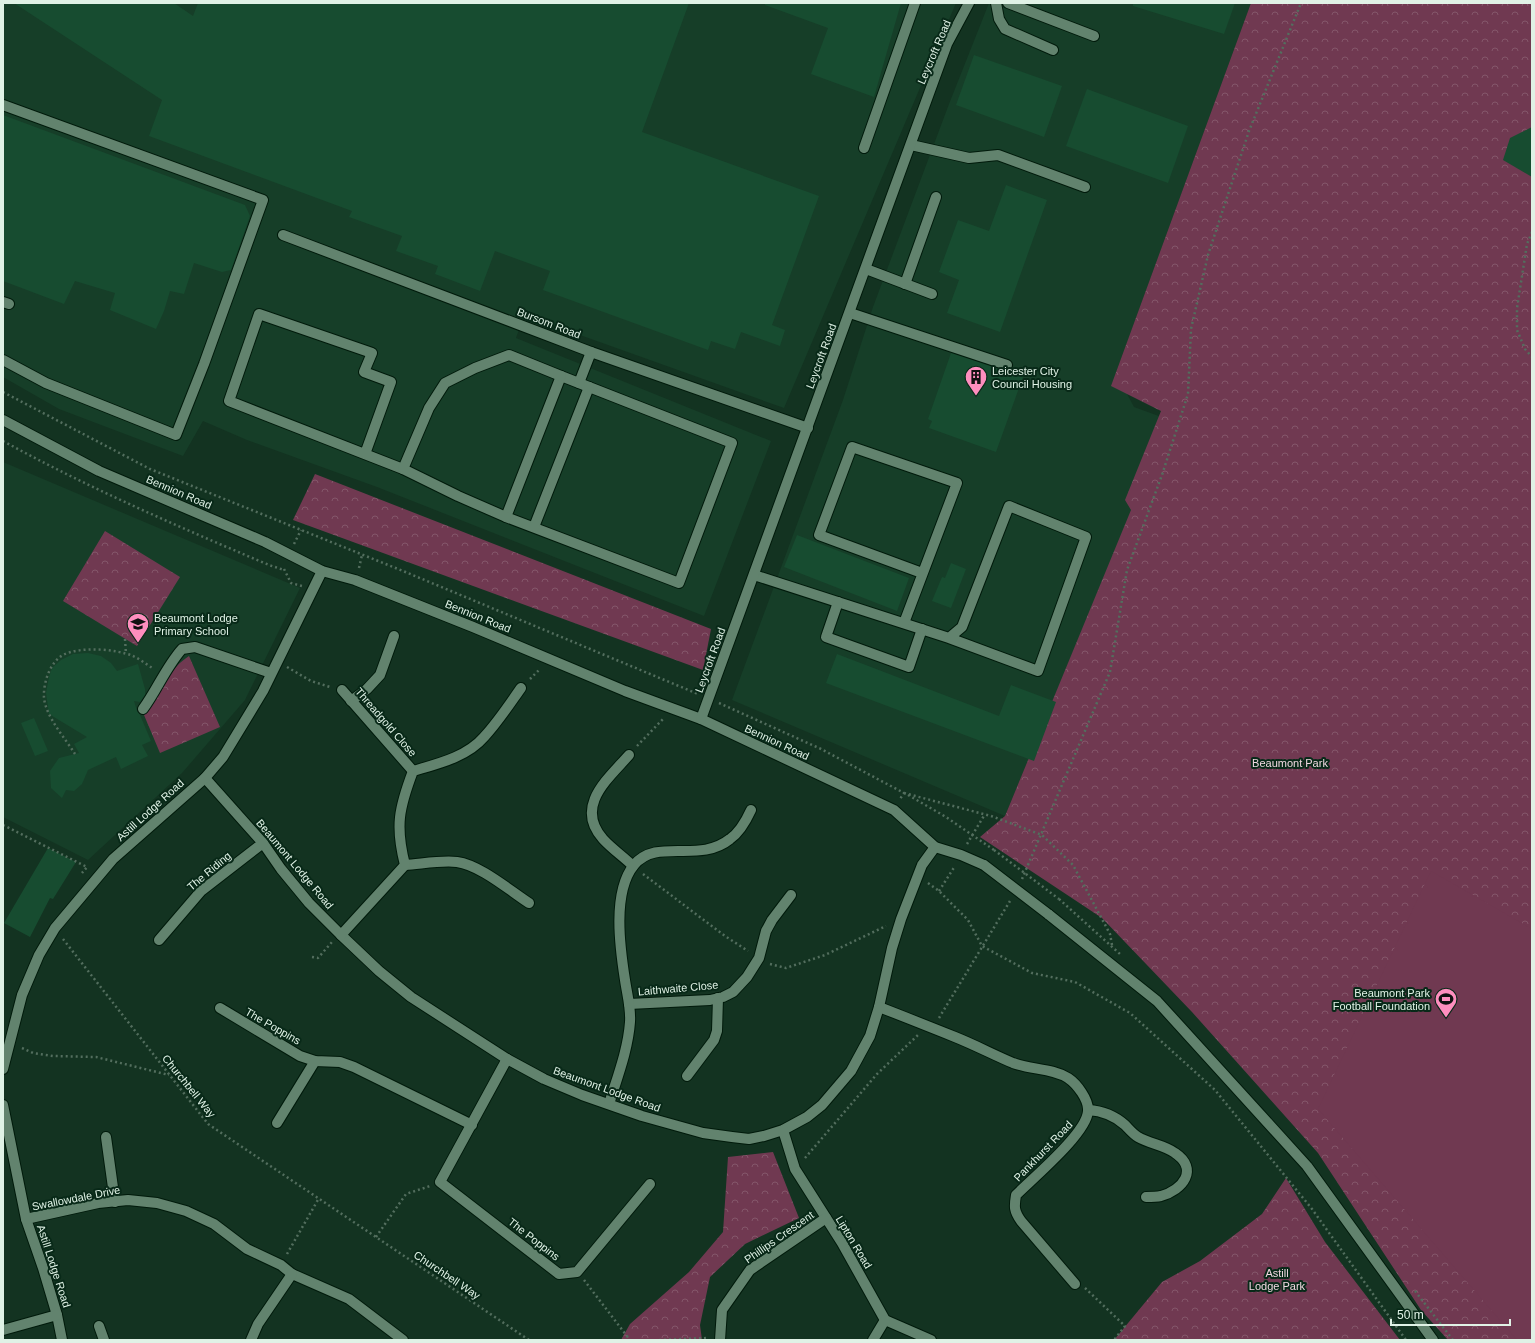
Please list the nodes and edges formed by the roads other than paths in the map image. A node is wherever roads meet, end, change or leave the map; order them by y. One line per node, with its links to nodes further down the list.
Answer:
1 (915, 3): 9 (street)
2 (969, 3): 8 (street, Leycroft Road)
3 (996, 3): 6 (street)
4 (1008, 3): 5 (street)
5 (1094, 36)
6 (1053, 50)
7 (3, 104): 18 (street)
8 (911, 145): 10 (street); 13 (street, Leycroft Road)
9 (864, 148)
10 (1085, 187)
11 (936, 197): 14 (street)
12 (283, 235): 17 (street, Bursom Road)
13 (866, 268): 14 (street); 16 (street, Leycroft Road)
14 (904, 284): 15 (street)
15 (932, 294)
16 (850, 313): 19 (street); 24 (street, Leycroft Road)
17 (591, 352): 21 (street); 24 (street, Bursom Road)
18 (3, 360)
19 (1007, 365)
20 (561, 376): 21 (street); 26 (street); 27 (street)
21 (579, 383): 22 (street)
22 (589, 388): 28 (street); 28 (street)
23 (3, 420): 29 (street, Bennion Road)
24 (808, 428): 31 (street, Leycroft Road)
25 (365, 454): 25 (street); 26 (street)
26 (403, 469): 27 (street)
27 (506, 516): 28 (street)
28 (534, 527)
29 (322, 571): 37 (street, Astill Lodge Road); 42 (street, Bennion Road)
30 (922, 573): 30 (street); 33 (street)
31 (754, 575): 32 (street); 42 (street, Leycroft Road)
32 (838, 602): 33 (street); 34 (street)
33 (904, 623): 34 (street)
34 (922, 629): 36 (street)
35 (394, 636): 40 (street)
36 (949, 638): 36 (street)
37 (271, 673): 41 (street); 45 (street, Astill Lodge Road)
38 (521, 688): 44 (street, Threadgold Close)
39 (342, 690): 40 (street, Threadgold Close)
40 (351, 701): 44 (street, Threadgold Close)
41 (143, 709)
42 (701, 719): 48 (street, Bennion Road)
43 (629, 755): 50 (street)
44 (413, 771): 49 (street, Threadgold Close)
45 (204, 778): 47 (street, Beaumont Lodge Road); 61 (street, Astill Lodge Road)
46 (751, 810): 50 (street, Laithwaite Close)
47 (263, 844): 53 (street, Beaumont Lodge Road); 54 (street, The Riding)
48 (935, 847): 57 (street, Beaumont Lodge Road); 88 (street, bridge)
49 (405, 865): 52 (street); 53 (street)
50 (633, 866): 56 (street, Laithwaite Close)
51 (790, 895): 55 (street, Laithwaite Close)
52 (529, 903)
53 (340, 935): 59 (street, Beaumont Lodge Road)
54 (159, 940)
55 (718, 998): 56 (street, Laithwaite Close); 62 (street)
56 (629, 1004): 63 (street, Laithwaite Close)
57 (879, 1007): 65 (street); 68 (street, Beaumont Lodge Road)
58 (220, 1008): 60 (street, The Poppins)
59 (507, 1059): 63 (street, Beaumont Lodge Road); 67 (street)
60 (315, 1061): 66 (street); 67 (street, The Poppins)
61 (3, 1069)
62 (687, 1076)
63 (608, 1104): 68 (street, Beaumont Lodge Road)
64 (3, 1105): 74 (street, Astill Lodge Road)
65 (1088, 1110): 71 (street); 76 (street, Pankhurst Road)
66 (277, 1123)
67 (472, 1126): 70 (street, The Poppins)
68 (783, 1130): 73 (street, Lipton Road)
69 (106, 1137): 72 (street)
70 (650, 1184)
71 (1146, 1197)
72 (116, 1202): 74 (street, Swallowdale Drive); 75 (street, Swallowdale Drive)
73 (826, 1218): 78 (street, Lipton Road); 81 (street, Phillips Crescent)
74 (26, 1219): 77 (street, Astill Lodge Road)
75 (292, 1274): 84 (street); 85 (street, Swallowdale Drive)
76 (1075, 1284)
77 (57, 1314): 80 (street); 82 (street, Astill Lodge Road)
78 (885, 1320): 86 (street); 87 (street)
79 (99, 1326): 83 (street)
80 (3, 1330)
81 (720, 1339)
82 (62, 1340)
83 (104, 1340)
84 (251, 1340)
85 (403, 1340)
86 (873, 1340)
87 (931, 1340)
88 (1433, 1340)

